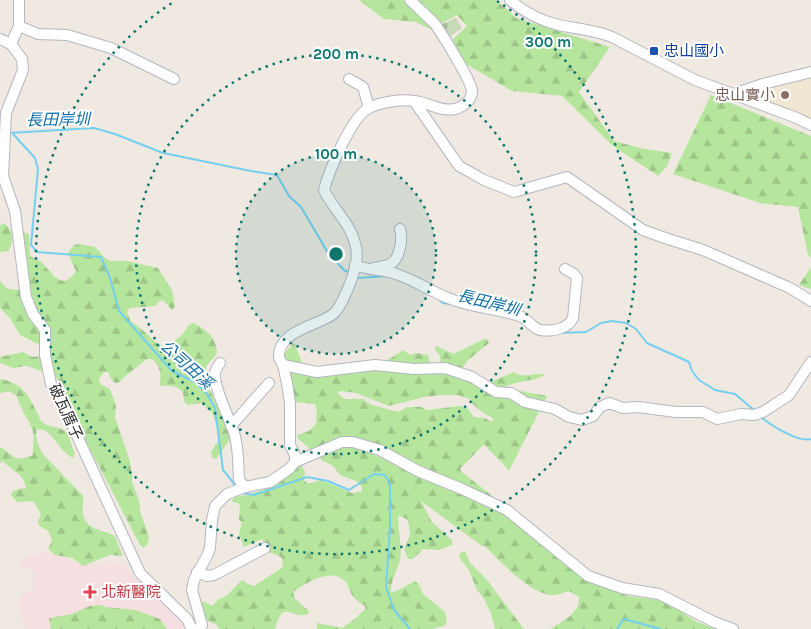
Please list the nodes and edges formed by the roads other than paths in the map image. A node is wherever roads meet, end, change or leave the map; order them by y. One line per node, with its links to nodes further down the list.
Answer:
1 (19, 0): 4 (street)
2 (410, 0): 11 (street)
3 (510, 0): 10 (street)
4 (19, 26): 6 (street); 9 (street)
5 (0, 39): 6 (street)
6 (11, 44): 28 (street, 破瓦厝子)
7 (811, 72): 10 (street)
8 (348, 78): 12 (street)
9 (174, 79)
10 (733, 94): 13 (street)
11 (414, 101): 12 (street); 18 (street)
12 (369, 108): 17 (street)
13 (811, 125)
14 (400, 229): 16 (street)
15 (565, 269): 16 (street)
16 (366, 270): 17 (street)
17 (354, 271): 21 (street)
18 (811, 301)
19 (220, 362): 23 (street)
20 (811, 362): 21 (street)
21 (283, 365): 24 (street)
22 (269, 383): 23 (street)
23 (231, 426): 25 (street)
24 (294, 462): 25 (street); 30 (street)
25 (244, 488): 27 (street)
26 (264, 548): 27 (street)
27 (197, 572): 29 (street)
28 (192, 629)
29 (198, 629)
30 (733, 629)

